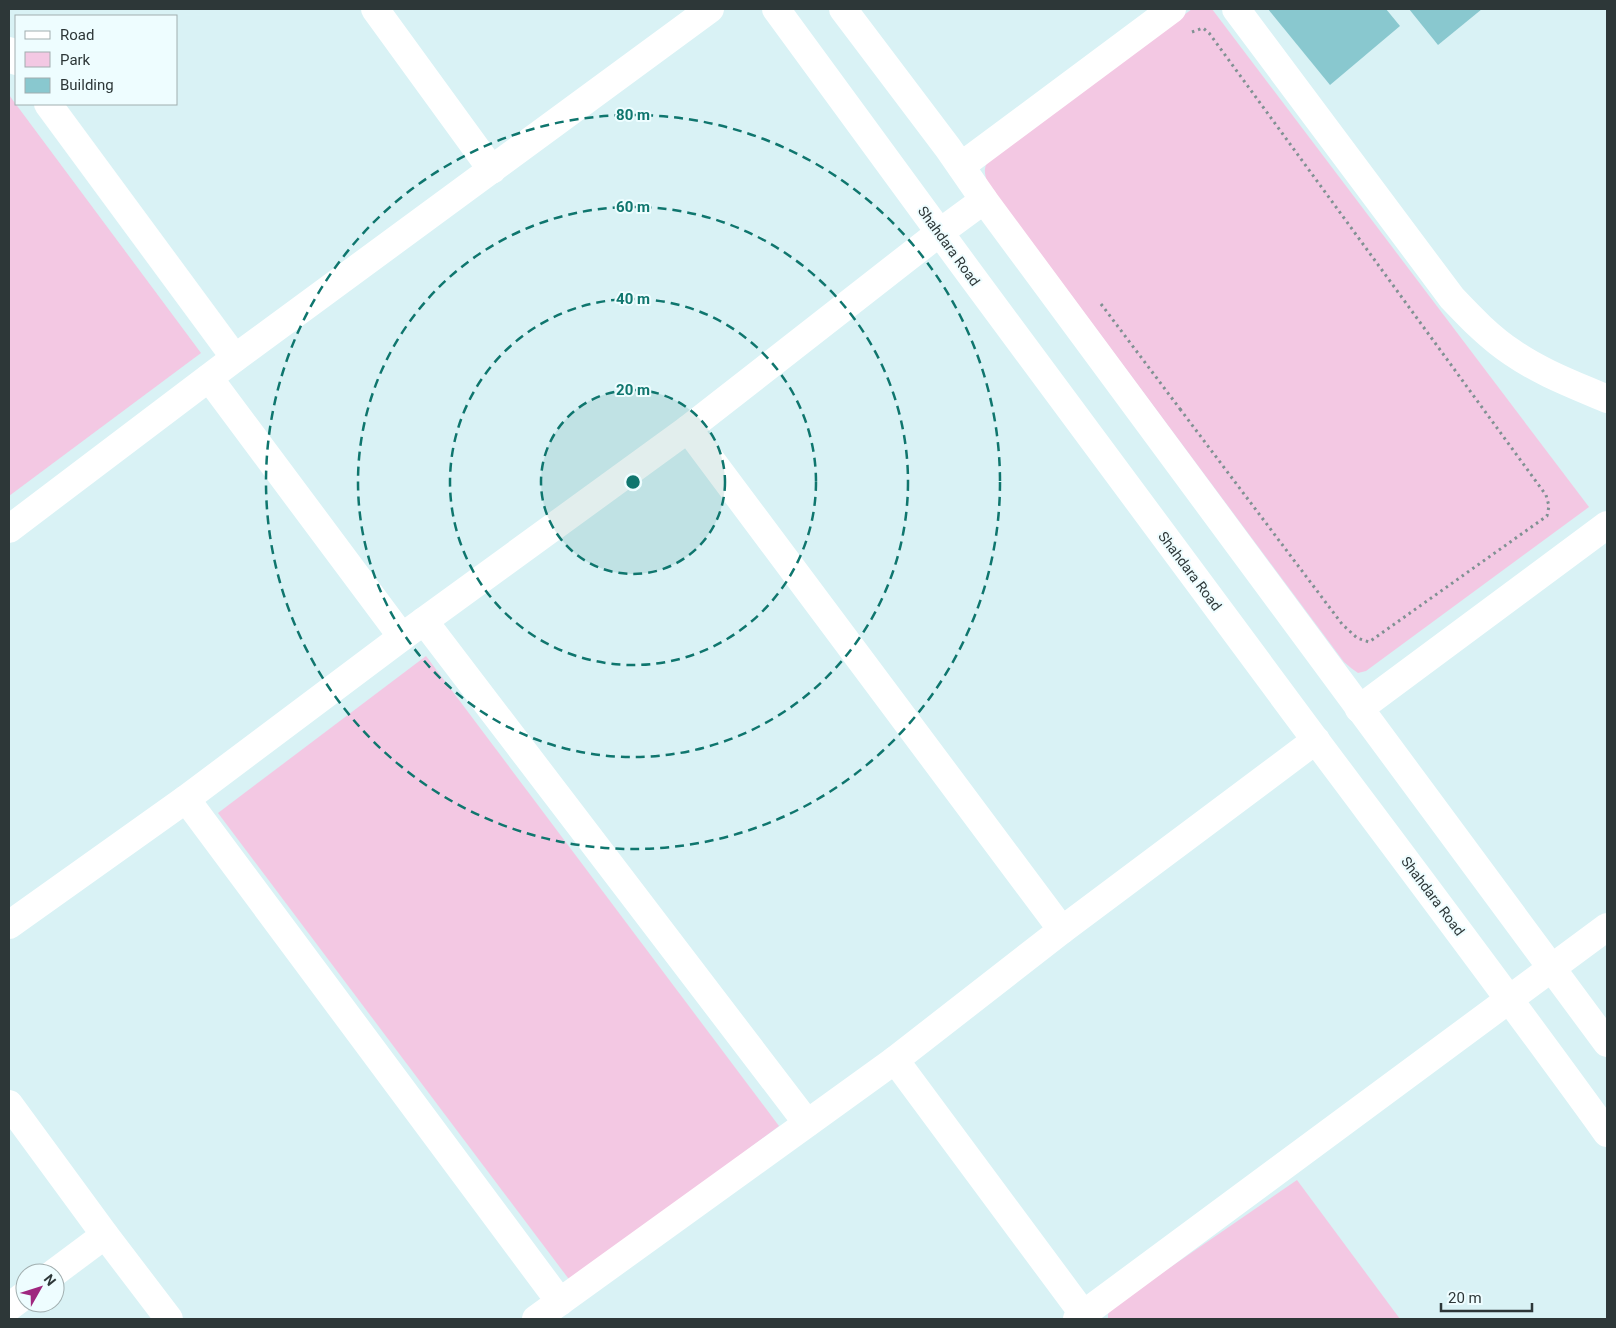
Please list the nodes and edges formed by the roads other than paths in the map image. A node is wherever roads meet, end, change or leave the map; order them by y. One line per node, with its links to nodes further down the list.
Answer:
1 (374, 9): 9 (street)
2 (710, 9): 9 (street)
3 (776, 9): 11 (street, Shahdara Road)
4 (843, 9): 8 (street)
5 (1172, 9): 8 (street)
6 (1236, 9): 14 (street)
7 (49, 105): 12 (street)
8 (961, 166): 10 (street)
9 (492, 170): 12 (street)
10 (984, 200): 11 (street); 20 (street)
11 (939, 233): 15 (street); 21 (street, Shahdara Road)
12 (235, 358): 13 (street)
13 (209, 378): 17 (street); 19 (street)
14 (1607, 399)
15 (688, 429): 18 (street); 25 (street)
16 (1607, 525): 20 (street)
17 (9, 529)
18 (424, 621): 19 (street); 31 (street)
19 (402, 637): 22 (street)
20 (1360, 709): 26 (street)
21 (1316, 740): 25 (street); 27 (street, Shahdara Road)
22 (186, 799): 23 (street); 35 (street)
23 (9, 925)
24 (1607, 927): 26 (street)
25 (1062, 930): 29 (street)
26 (1552, 968): 27 (street); 28 (street)
27 (1510, 999): 32 (street, Shahdara Road); 36 (street)
28 (1607, 1043)
29 (895, 1060): 31 (street); 36 (street)
30 (9, 1104): 33 (street)
31 (807, 1123): 35 (street)
32 (1607, 1132)
33 (105, 1235): 34 (street); 37 (street)
34 (65, 1265)
35 (560, 1302): 38 (street)
36 (1082, 1318)
37 (169, 1319)
38 (536, 1319)

